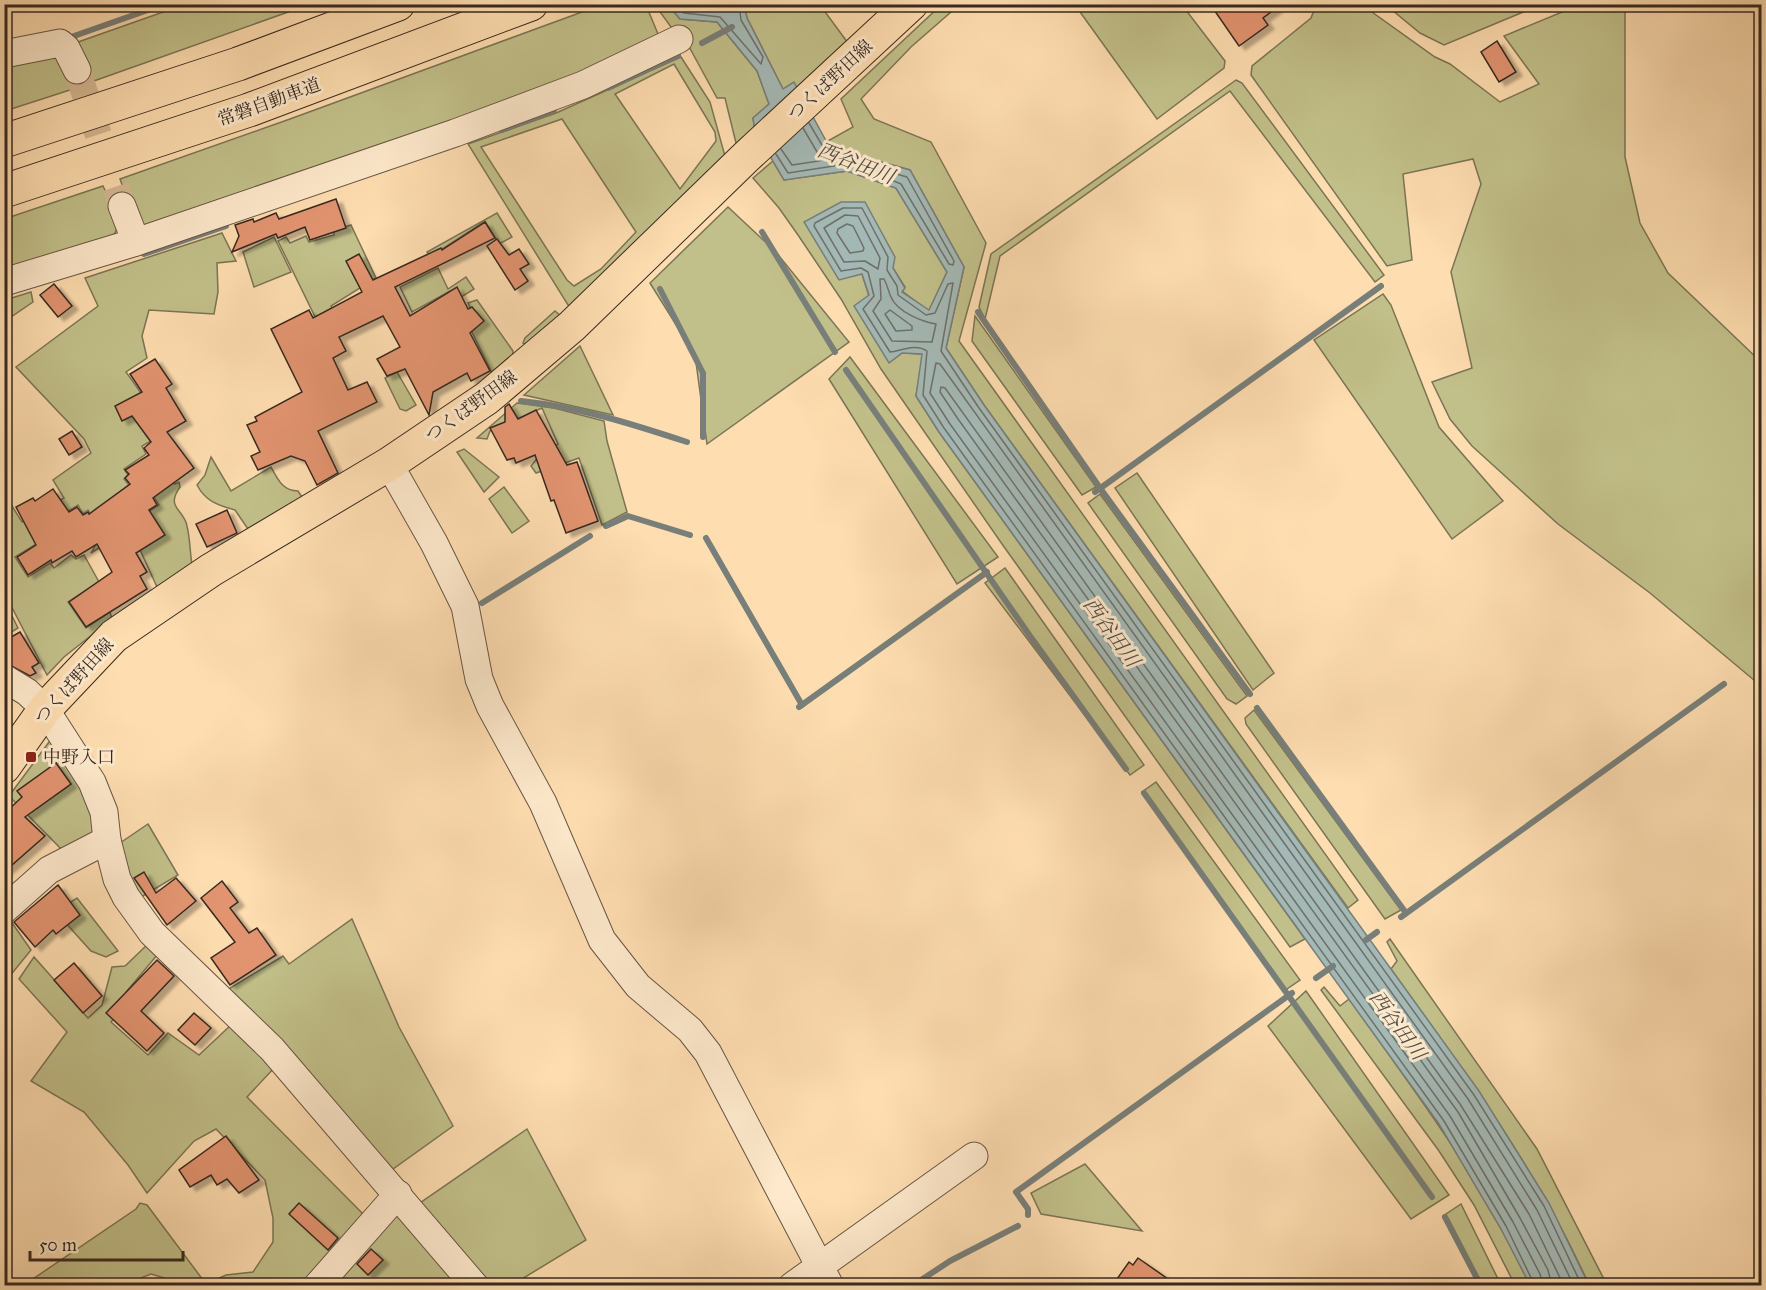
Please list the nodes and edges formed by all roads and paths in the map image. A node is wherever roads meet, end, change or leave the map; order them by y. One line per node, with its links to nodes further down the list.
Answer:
1 (398, 4): 7 (main road)
2 (531, 4): 8 (main road, 常磐自動車道)
3 (911, 4): 12 (main road, つくば野田線)
4 (679, 39): 10 (street)
5 (4, 54): 6 (street)
6 (77, 70)
7 (4, 141)
8 (4, 190)
9 (122, 206): 10 (street)
10 (136, 242): 11 (street)
11 (4, 282)
12 (389, 464): 14 (main road, つくば野田線); 20 (street)
13 (4, 678): 14 (street)
14 (45, 709): 15 (main road, つくば野田線); 16 (street)
15 (4, 767)
16 (107, 840): 17 (street); 19 (street)
17 (4, 910)
18 (974, 1156): 20 (street)
19 (398, 1194): 21 (street); 22 (street)
20 (824, 1276): 23 (street)
21 (317, 1286)
22 (475, 1286)
23 (792, 1286)

